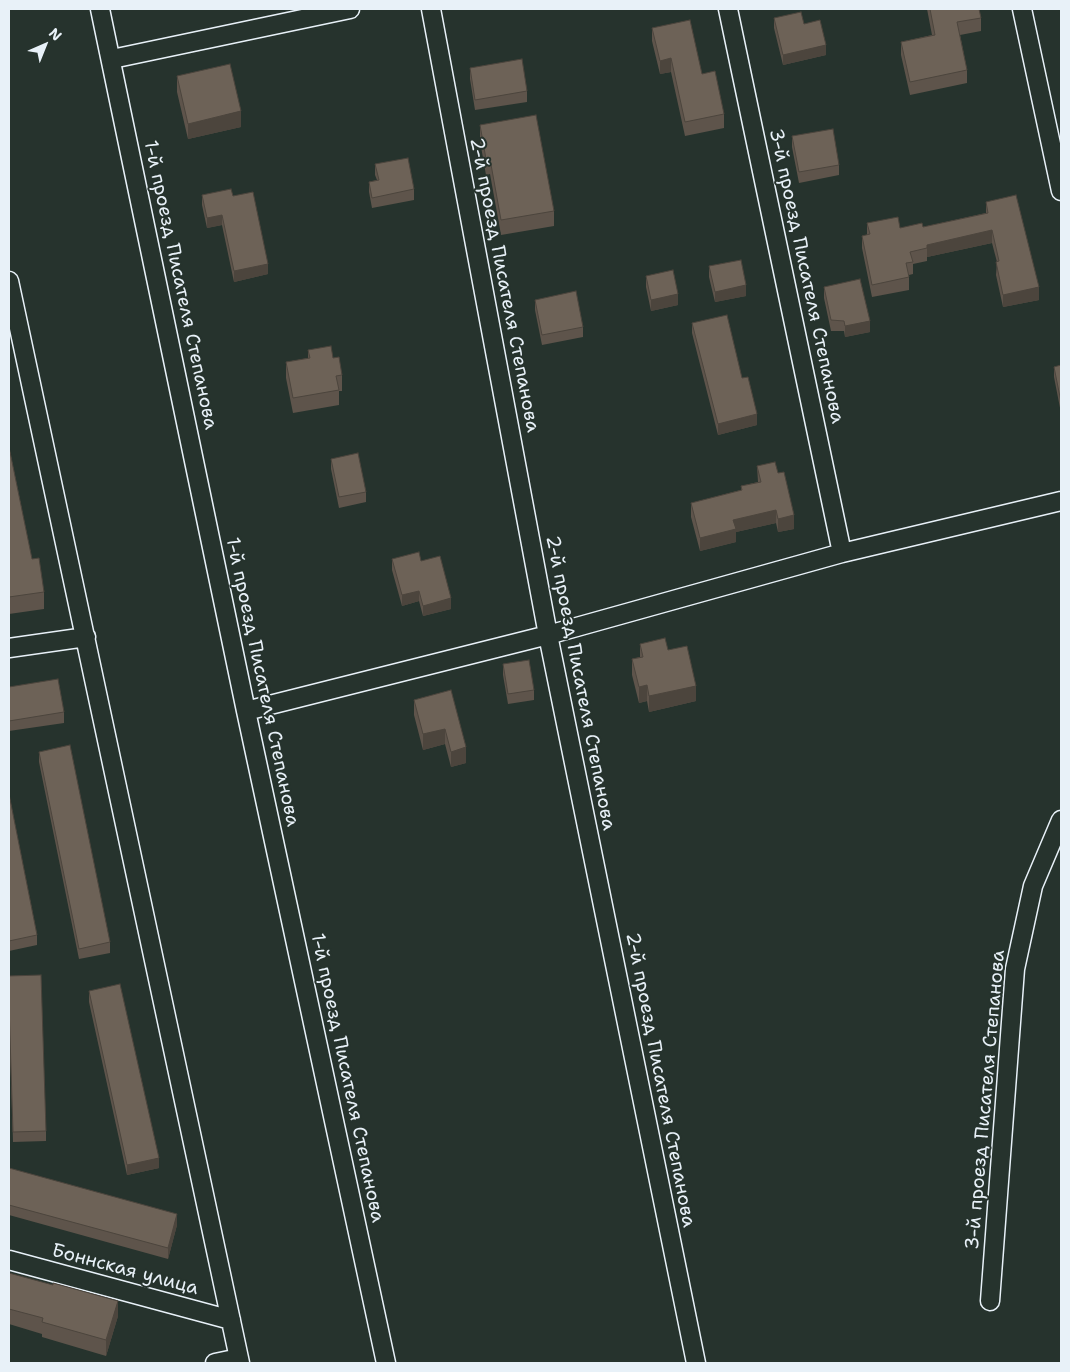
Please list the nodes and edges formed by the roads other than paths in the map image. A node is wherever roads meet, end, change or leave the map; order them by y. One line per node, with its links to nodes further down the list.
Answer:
1 (100, 9): 6 (street, 1-й проезд Писателя Степанова)
2 (350, 9): 6 (street)
3 (431, 9): 11 (street, 2-й проезд Писателя Степанова)
4 (728, 9): 10 (street, 3-й проезд Писателя Степанова)
5 (1022, 9): 7 (street)
6 (112, 59): 14 (street, 1-й проезд Писателя Степанова)
7 (1061, 190)
8 (9, 281): 12 (street)
9 (1061, 501): 10 (street)
10 (842, 553): 11 (street)
11 (548, 635): 14 (street); 22 (street, 2-й проезд Писателя Степанова)
12 (86, 636): 13 (street); 18 (street)
13 (9, 648)
14 (246, 711): 21 (street, 1-й проезд Писателя Степанова)
15 (1061, 820): 17 (street, 3-й проезд Писателя Степанова)
16 (9, 1260): 18 (street, Боннская улица)
17 (990, 1301)
18 (231, 1320): 19 (street)
19 (240, 1360): 20 (street)
20 (216, 1363)
21 (386, 1363)
22 (696, 1363)

